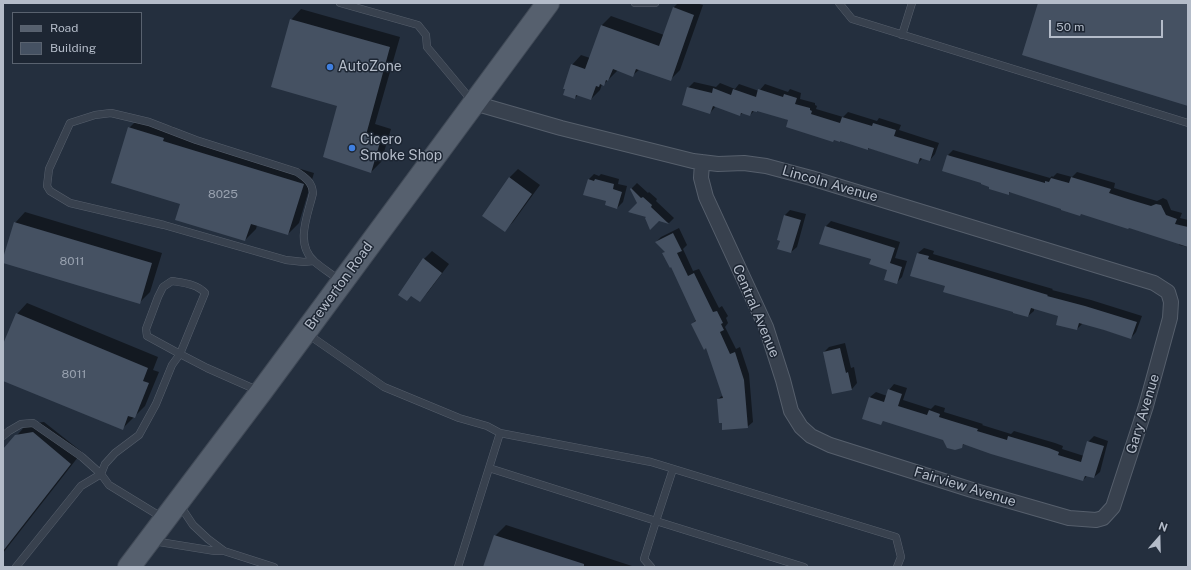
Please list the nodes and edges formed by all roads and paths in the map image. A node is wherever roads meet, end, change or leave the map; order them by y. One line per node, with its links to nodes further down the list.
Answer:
1 (340, 3): 8 (lane)
2 (548, 3): 8 (main road, Brewerton Road)
3 (635, 3): 4 (lane)
4 (655, 3)
5 (840, 3): 7 (lane)
6 (912, 3): 7 (lane)
7 (902, 35): 9 (lane)
8 (474, 102): 10 (street, Lincoln Avenue); 12 (main road, Brewerton Road)
9 (1188, 123)
10 (702, 162): 13 (street, Lincoln Avenue); 19 (street, Central Avenue)
11 (313, 261): 11 (lane); 12 (lane)
12 (342, 282): 14 (main road, Brewerton Road)
13 (1171, 302): 24 (street, Gary Avenue)
14 (305, 332): 16 (main road, Brewerton Road); 17 (lane)
15 (180, 354): 15 (lane); 16 (lane); 22 (lane)
16 (261, 392): 23 (main road, Brewerton Road)
17 (500, 433): 20 (lane); 21 (lane)
18 (3, 436): 22 (lane)
19 (830, 445): 24 (street, Fairview Avenue)
20 (489, 468): 25 (lane); 31 (lane)
21 (673, 469): 25 (lane); 34 (lane)
22 (101, 474): 23 (lane); 28 (lane)
23 (171, 511): 26 (main road, Brewerton Road); 27 (lane)
24 (1101, 519)
25 (656, 520): 32 (lane); 33 (lane)
26 (149, 541): 27 (lane); 29 (main road, Brewerton Road)
27 (224, 551): 30 (lane)
28 (16, 567)
29 (129, 567)
30 (274, 567)
31 (458, 567)
32 (651, 567)
33 (804, 567)
34 (897, 567)

